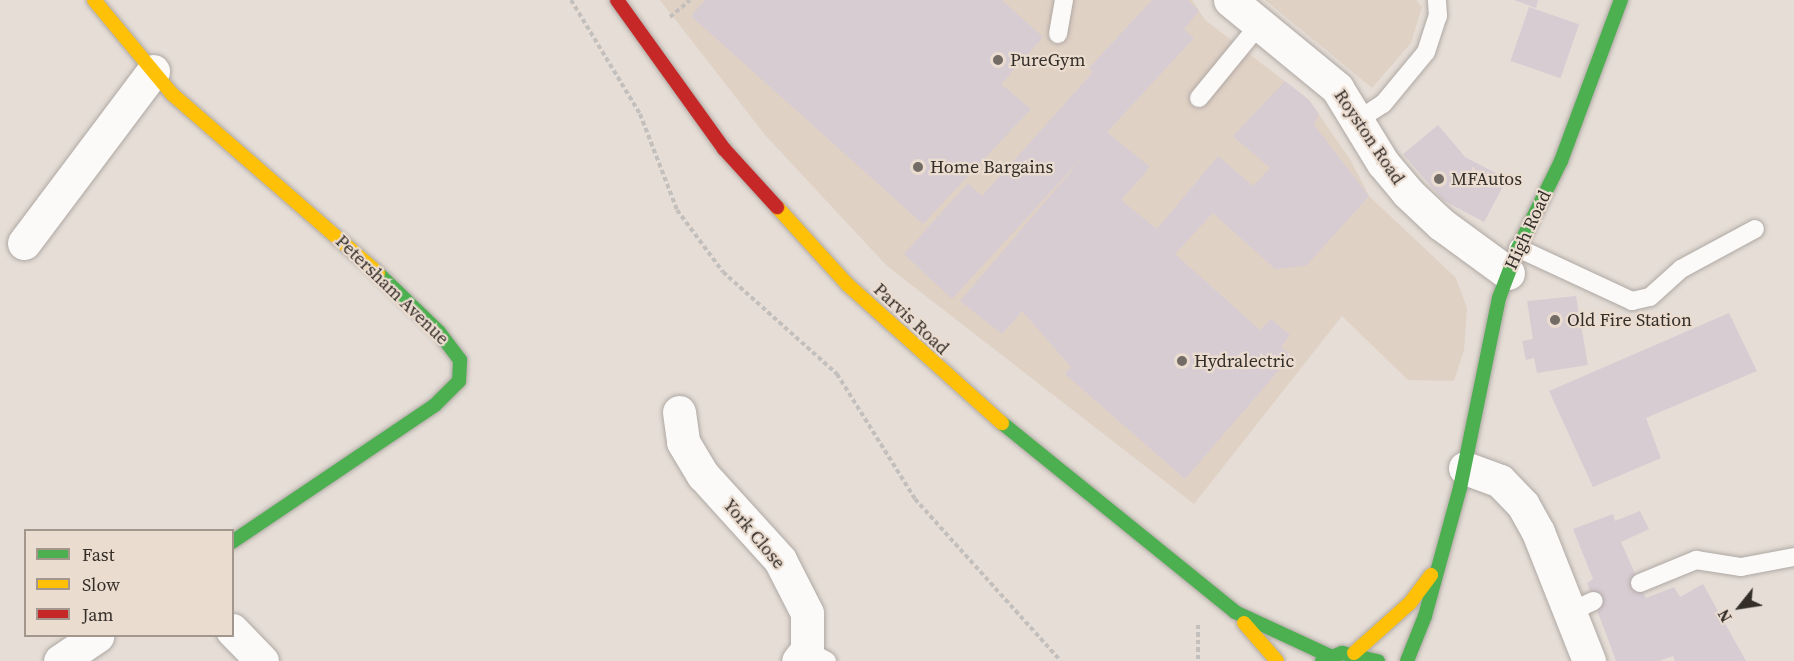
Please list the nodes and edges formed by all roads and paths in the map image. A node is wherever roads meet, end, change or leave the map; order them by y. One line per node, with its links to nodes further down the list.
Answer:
1 (94, 0): 10 (street, Petersham Avenue)
2 (571, 0): 31 (path)
3 (617, 0): 22 (street, Parvis Road)
4 (1064, 0): 9 (lane)
5 (1230, 0): 8 (street, Royston Road)
6 (1437, 0): 12 (lane)
7 (1621, 0): 15 (street, High Road)
8 (1259, 25): 11 (lane); 12 (street, Royston Road)
9 (1058, 34)
10 (153, 71): 14 (street); 18 (street, Petersham Avenue)
11 (1199, 98)
12 (1358, 120): 15 (street, Royston Road)
13 (1755, 229): 15 (lane)
14 (24, 243)
15 (1513, 260): 17 (street, High Road)
16 (679, 412): 27 (street, York Close)
17 (1465, 468): 20 (street, High Road); 36 (street)
18 (234, 541)
19 (1794, 557): 21 (lane)
20 (1436, 568): 26 (street, High Road); 35 (street, High Road)
21 (1640, 582)
22 (1235, 612): 28 (street, Parvis Road); 33 (street, Parvis Road)
23 (1198, 625): 32 (path)
24 (234, 632): 30 (street)
25 (96, 637): 29 (street)
26 (1354, 653): 28 (street); 34 (street)
27 (811, 657)
28 (1326, 659)
29 (60, 661)
30 (262, 661)
31 (1061, 661)
32 (1198, 661)
33 (1277, 661)
34 (1378, 661)
35 (1407, 661)
36 (1589, 661)

